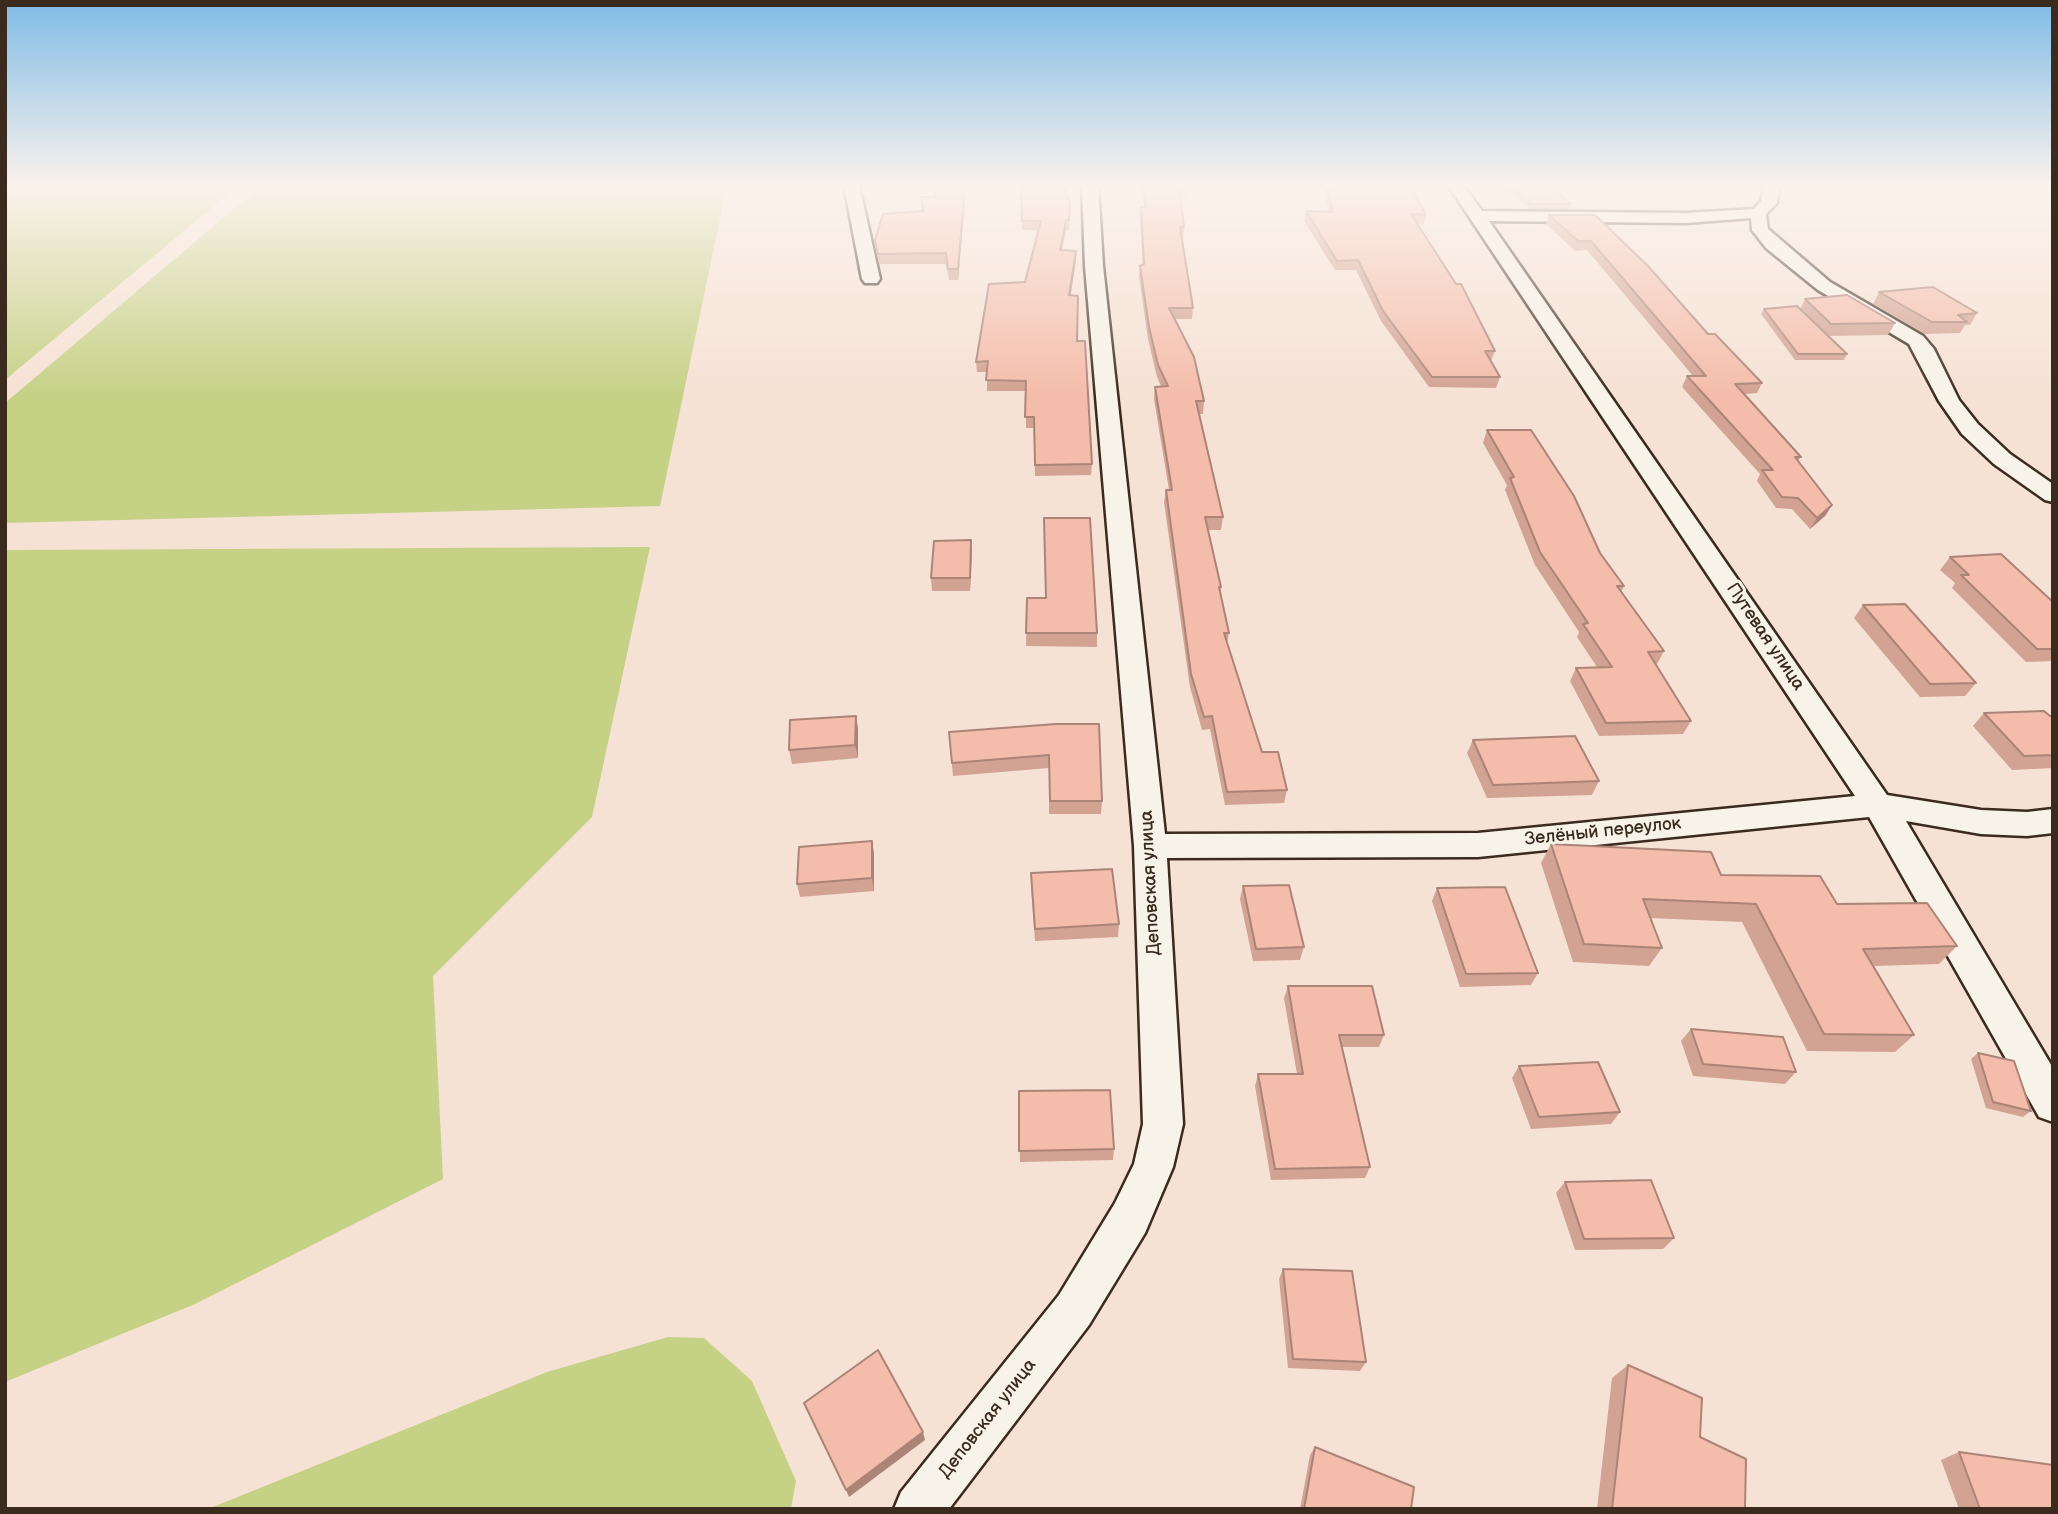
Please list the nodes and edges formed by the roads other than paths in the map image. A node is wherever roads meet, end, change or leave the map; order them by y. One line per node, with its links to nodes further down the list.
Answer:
1 (866, 256): 5 (street)
2 (1093, 256): 9 (street, Деповская улица)
3 (1507, 256): 7 (street, Путевая улица)
4 (1788, 256): 6 (street)
5 (871, 279)
6 (2053, 495)
7 (1878, 805): 8 (street, Зелёный переулок); 9 (street, Зелёный переулок); 10 (street, Путевая улица)
8 (2053, 821)
9 (1150, 846): 11 (street, Деповская улица)
10 (2053, 1104)
11 (918, 1509)

